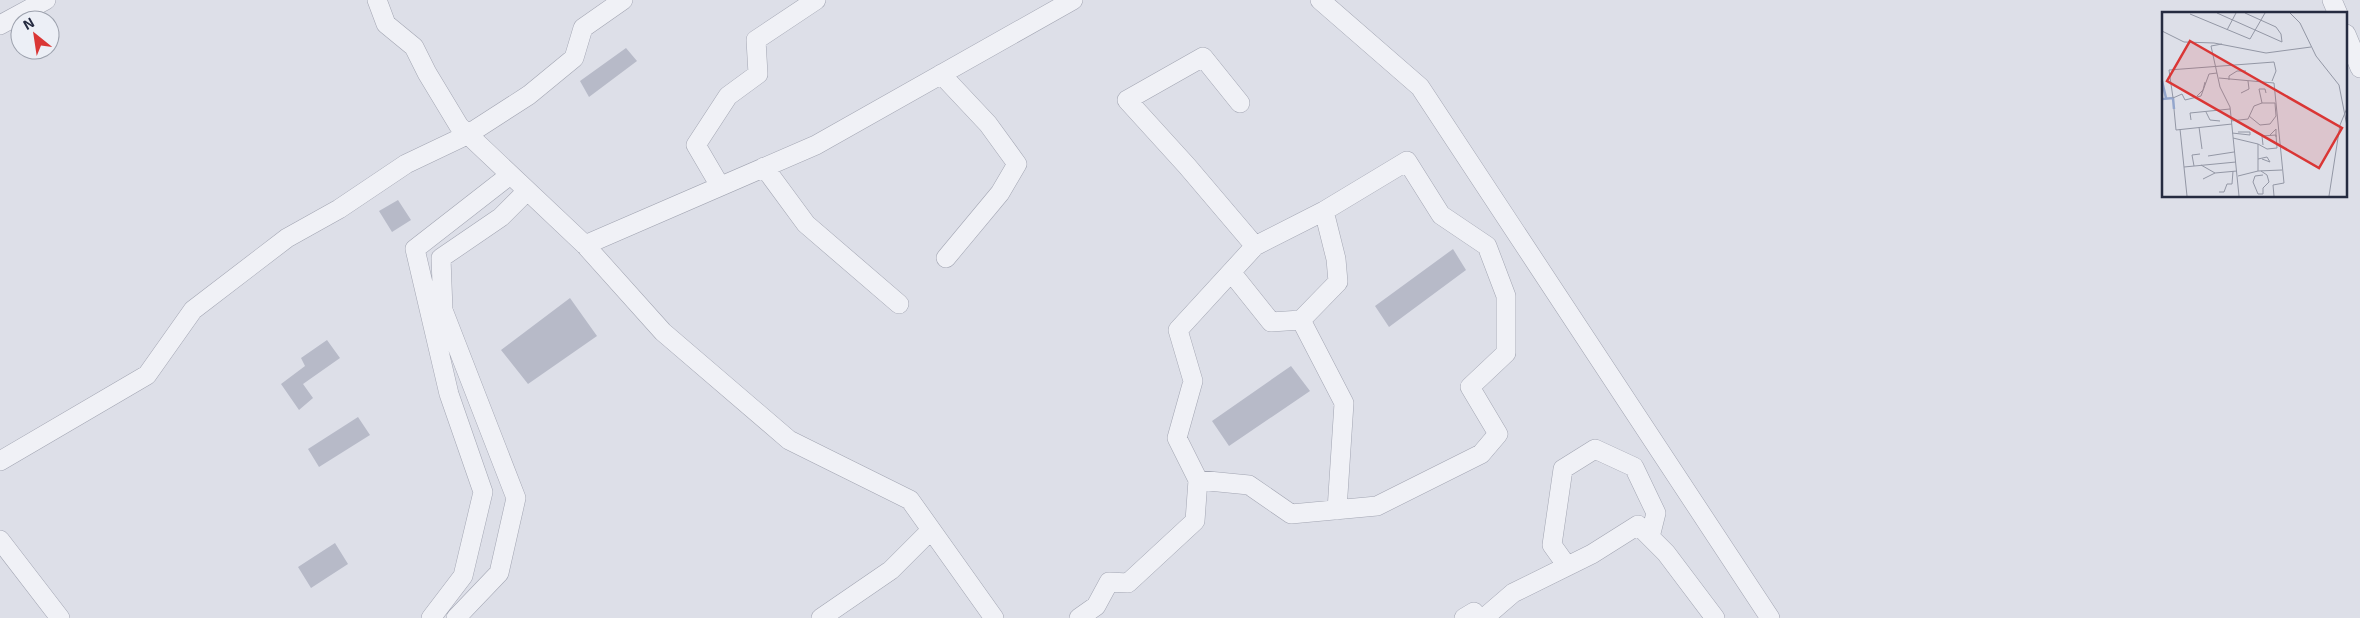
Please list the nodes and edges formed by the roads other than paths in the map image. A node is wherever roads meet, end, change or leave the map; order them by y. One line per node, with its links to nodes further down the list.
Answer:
1 (46, 0): 9 (street)
2 (377, 0): 14 (street)
3 (622, 0): 14 (street)
4 (816, 0): 17 (street)
5 (1073, 0): 12 (street)
6 (1320, 0): 43 (street)
7 (2332, 0): 8 (street)
8 (2337, 12)
9 (0, 25)
10 (2348, 39): 11 (street)
11 (2360, 68)
12 (941, 74): 15 (street); 22 (street)
13 (1240, 103): 21 (street)
14 (467, 135): 16 (street); 26 (street)
15 (764, 167): 17 (street); 24 (street)
16 (510, 175): 18 (street); 34 (street)
17 (720, 186): 20 (street)
18 (527, 191): 20 (street); 35 (street)
19 (1324, 211): 21 (street); 25 (street); 28 (street)
20 (585, 245): 29 (street)
21 (1255, 246): 23 (street)
22 (946, 258)
23 (1230, 272): 25 (street); 27 (street)
24 (899, 304)
25 (1301, 320): 28 (street)
26 (0, 461)
27 (1198, 480): 28 (street); 38 (street)
28 (1336, 510)
29 (931, 530): 36 (street); 37 (street)
30 (1650, 537): 32 (street); 32 (street); 42 (street)
31 (0, 540): 33 (street)
32 (1567, 566): 41 (street)
33 (60, 618)
34 (431, 618)
35 (456, 618)
36 (821, 618)
37 (994, 618)
38 (1079, 618)
39 (1464, 618): 40 (street)
40 (1478, 618)
41 (1484, 618)
42 (1715, 618)
43 (1770, 618)

